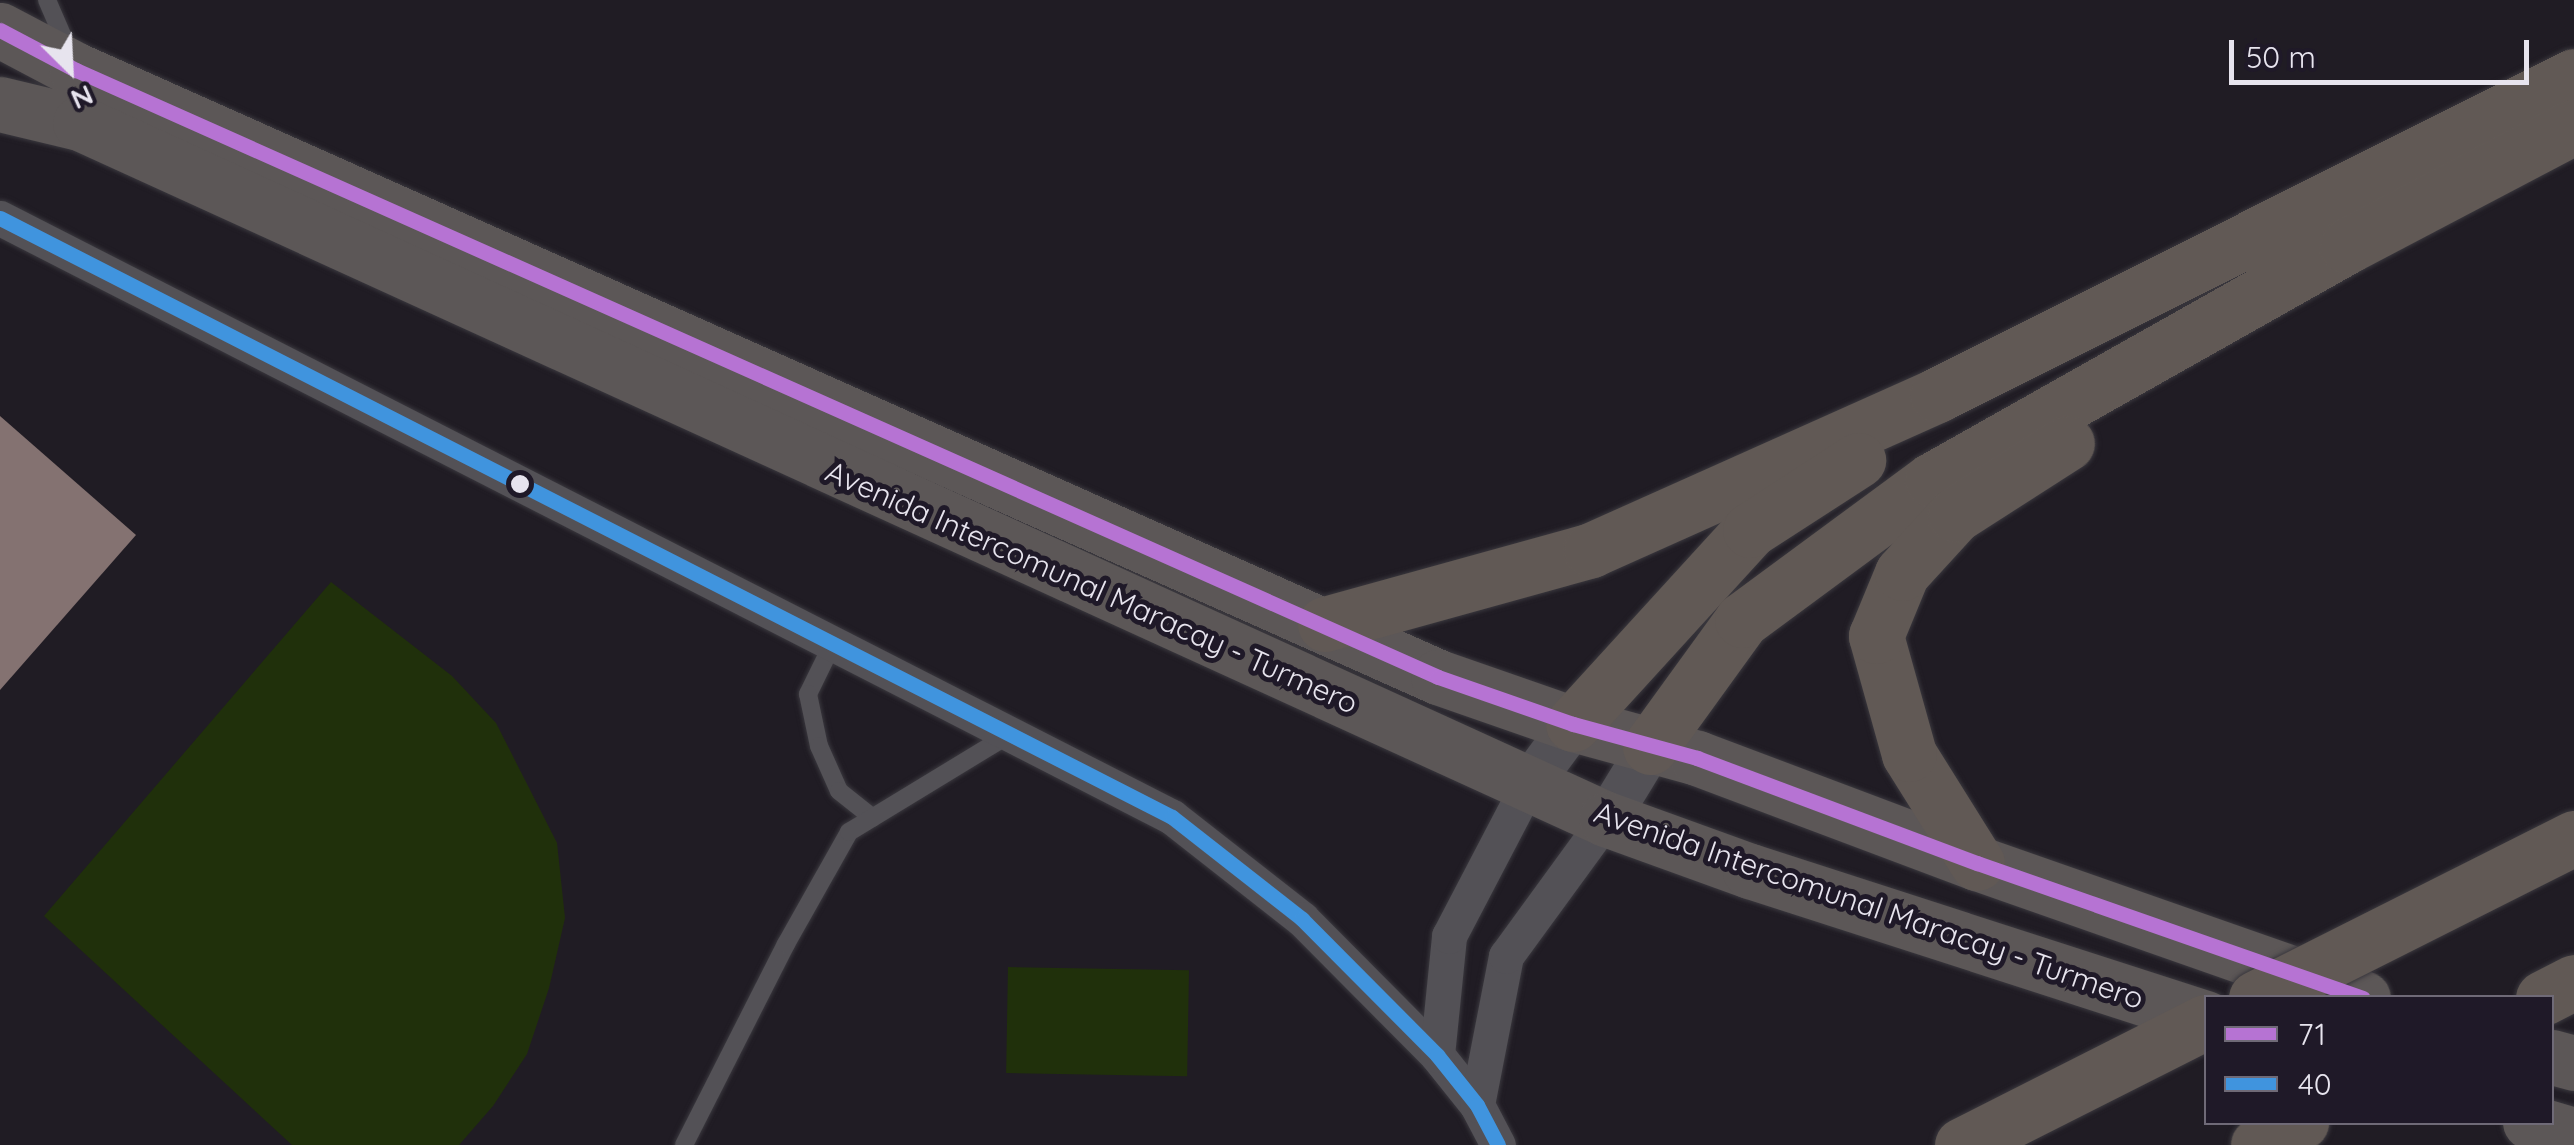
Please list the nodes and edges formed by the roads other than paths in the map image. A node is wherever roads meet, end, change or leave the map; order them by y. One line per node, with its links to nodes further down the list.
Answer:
1 (47, 0): 3 (lane)
2 (0, 30): 3 (main road, Avenida Intercomunal Maracay - Turmero)
3 (76, 70): 10 (main road, Avenida Intercomunal Maracay - Turmero)
4 (2574, 76): 9 (highway)
5 (0, 104): 15 (main road, Avenida Intercomunal Maracay - Turmero)
6 (2574, 127): 8 (highway)
7 (0, 218): 11 (street)
8 (2347, 246): 14 (highway); 19 (highway)
9 (1937, 395): 10 (highway); 12 (highway)
10 (1325, 624): 12 (main road, Avenida Intercomunal Maracay - Turmero)
11 (833, 643): 13 (street); 16 (lane)
12 (1573, 724): 14 (main road, Avenida Intercomunal Maracay - Turmero); 15 (street)
13 (1010, 734): 16 (lane); 26 (street)
14 (1650, 748): 17 (street); 19 (main road, Avenida Intercomunal Maracay - Turmero)
15 (1528, 785): 17 (main road, Avenida Intercomunal Maracay - Turmero); 26 (street)
16 (873, 818): 31 (lane)
17 (1606, 819): 24 (main road, Avenida Intercomunal Maracay - Turmero); 27 (street)
18 (2574, 838): 21 (highway, bridge)
19 (1978, 863): 22 (main road, Avenida Intercomunal Maracay - Turmero)
20 (2574, 982): 23 (highway)
21 (2262, 995)
22 (2354, 995)
23 (2549, 995)
24 (2204, 1019)
25 (2204, 1021): 33 (highway)
26 (1438, 1055): 27 (street)
27 (1477, 1106): 32 (street)
28 (2295, 1125): 34 (highway)
29 (2540, 1125): 30 (main road)
30 (2574, 1135)
31 (684, 1145)
32 (1498, 1145)
33 (1962, 1145)
34 (2258, 1145)

